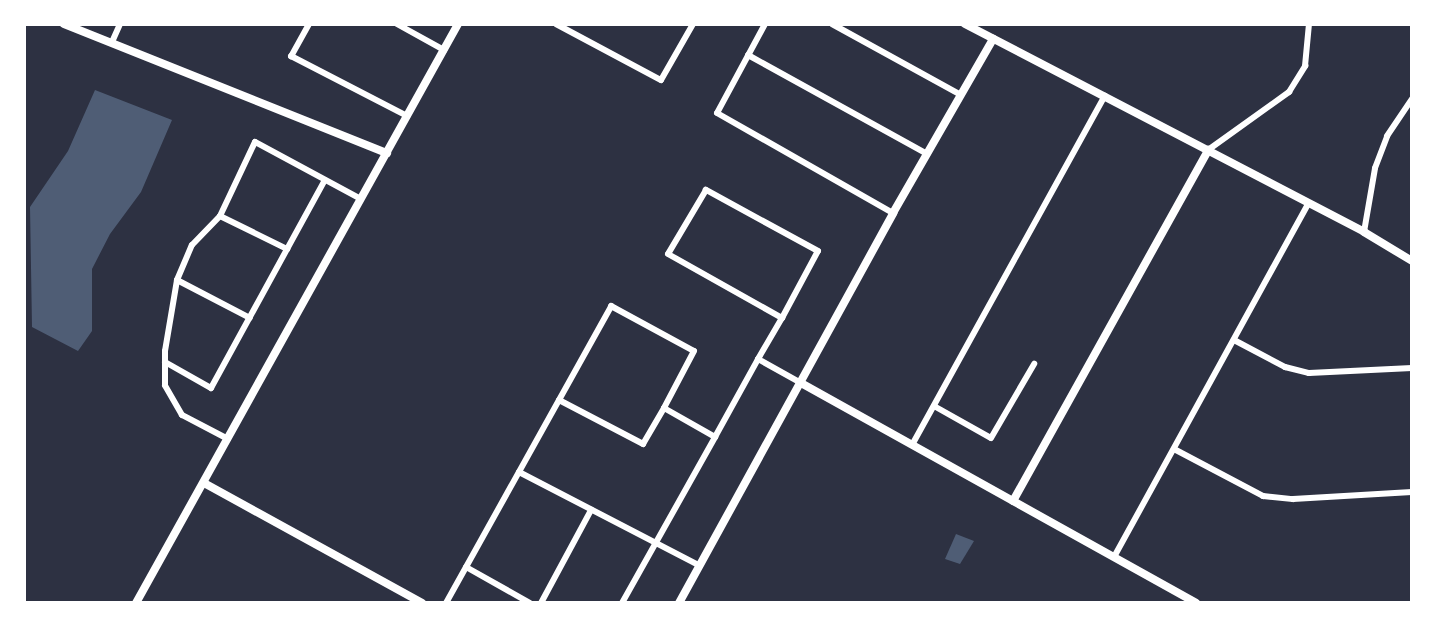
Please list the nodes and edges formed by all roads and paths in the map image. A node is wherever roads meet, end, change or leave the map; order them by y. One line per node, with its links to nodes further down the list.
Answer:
1 (64, 24): 13 (street)
2 (120, 24): 13 (street)
3 (309, 24): 19 (street)
4 (397, 24): 14 (street)
5 (458, 24): 14 (street)
6 (556, 24): 7 (street)
7 (693, 24)
8 (765, 24): 15 (street)
9 (832, 24): 16 (street)
10 (964, 24): 12 (main road)
11 (1309, 24): 20 (street)
12 (993, 39): 16 (street); 17 (main road)
13 (112, 42): 21 (street)
14 (444, 50): 19 (street)
15 (748, 55): 22 (street); 26 (street)
16 (961, 95): 22 (street)
17 (1105, 96): 20 (main road); 41 (street)
18 (1412, 99): 28 (street)
19 (407, 116): 21 (street)
20 (1208, 150): 25 (main road); 50 (street)
21 (387, 153): 24 (street)
22 (927, 154): 26 (street)
23 (325, 180): 24 (street); 27 (street); 29 (street)
24 (361, 199): 44 (street)
25 (1310, 204): 28 (main road); 34 (street)
26 (893, 213): 39 (street)
27 (220, 216): 29 (street); 31 (street)
28 (1364, 232): 30 (main road)
29 (287, 249): 32 (street)
30 (1412, 261)
31 (177, 280): 32 (street); 36 (street)
32 (249, 318): 36 (street)
33 (782, 318): 33 (street); 35 (street)
34 (1234, 340): 38 (street); 46 (street)
35 (758, 359): 39 (street); 43 (street)
36 (165, 362): 44 (street)
37 (1034, 364): 41 (street)
38 (1412, 368)
39 (801, 383): 45 (street); 54 (street)
40 (560, 400): 42 (street); 42 (street); 47 (street)
41 (933, 406): 45 (street)
42 (664, 408): 43 (street)
43 (715, 437): 52 (street)
44 (228, 439): 48 (street)
45 (912, 445): 50 (street)
46 (1174, 449): 49 (street); 53 (street)
47 (519, 472): 51 (street); 55 (street)
48 (204, 483): 56 (street); 57 (street)
49 (1412, 492)
50 (1013, 501): 53 (street)
51 (591, 510): 52 (street); 60 (street)
52 (655, 544): 54 (street); 61 (street)
53 (1114, 557): 63 (street)
54 (700, 566): 62 (street)
55 (466, 567): 58 (street); 59 (street)
56 (136, 603)
57 (422, 603)
58 (446, 603)
59 (530, 603)
60 (541, 603)
61 (622, 603)
62 (679, 603)
63 (1196, 603)

